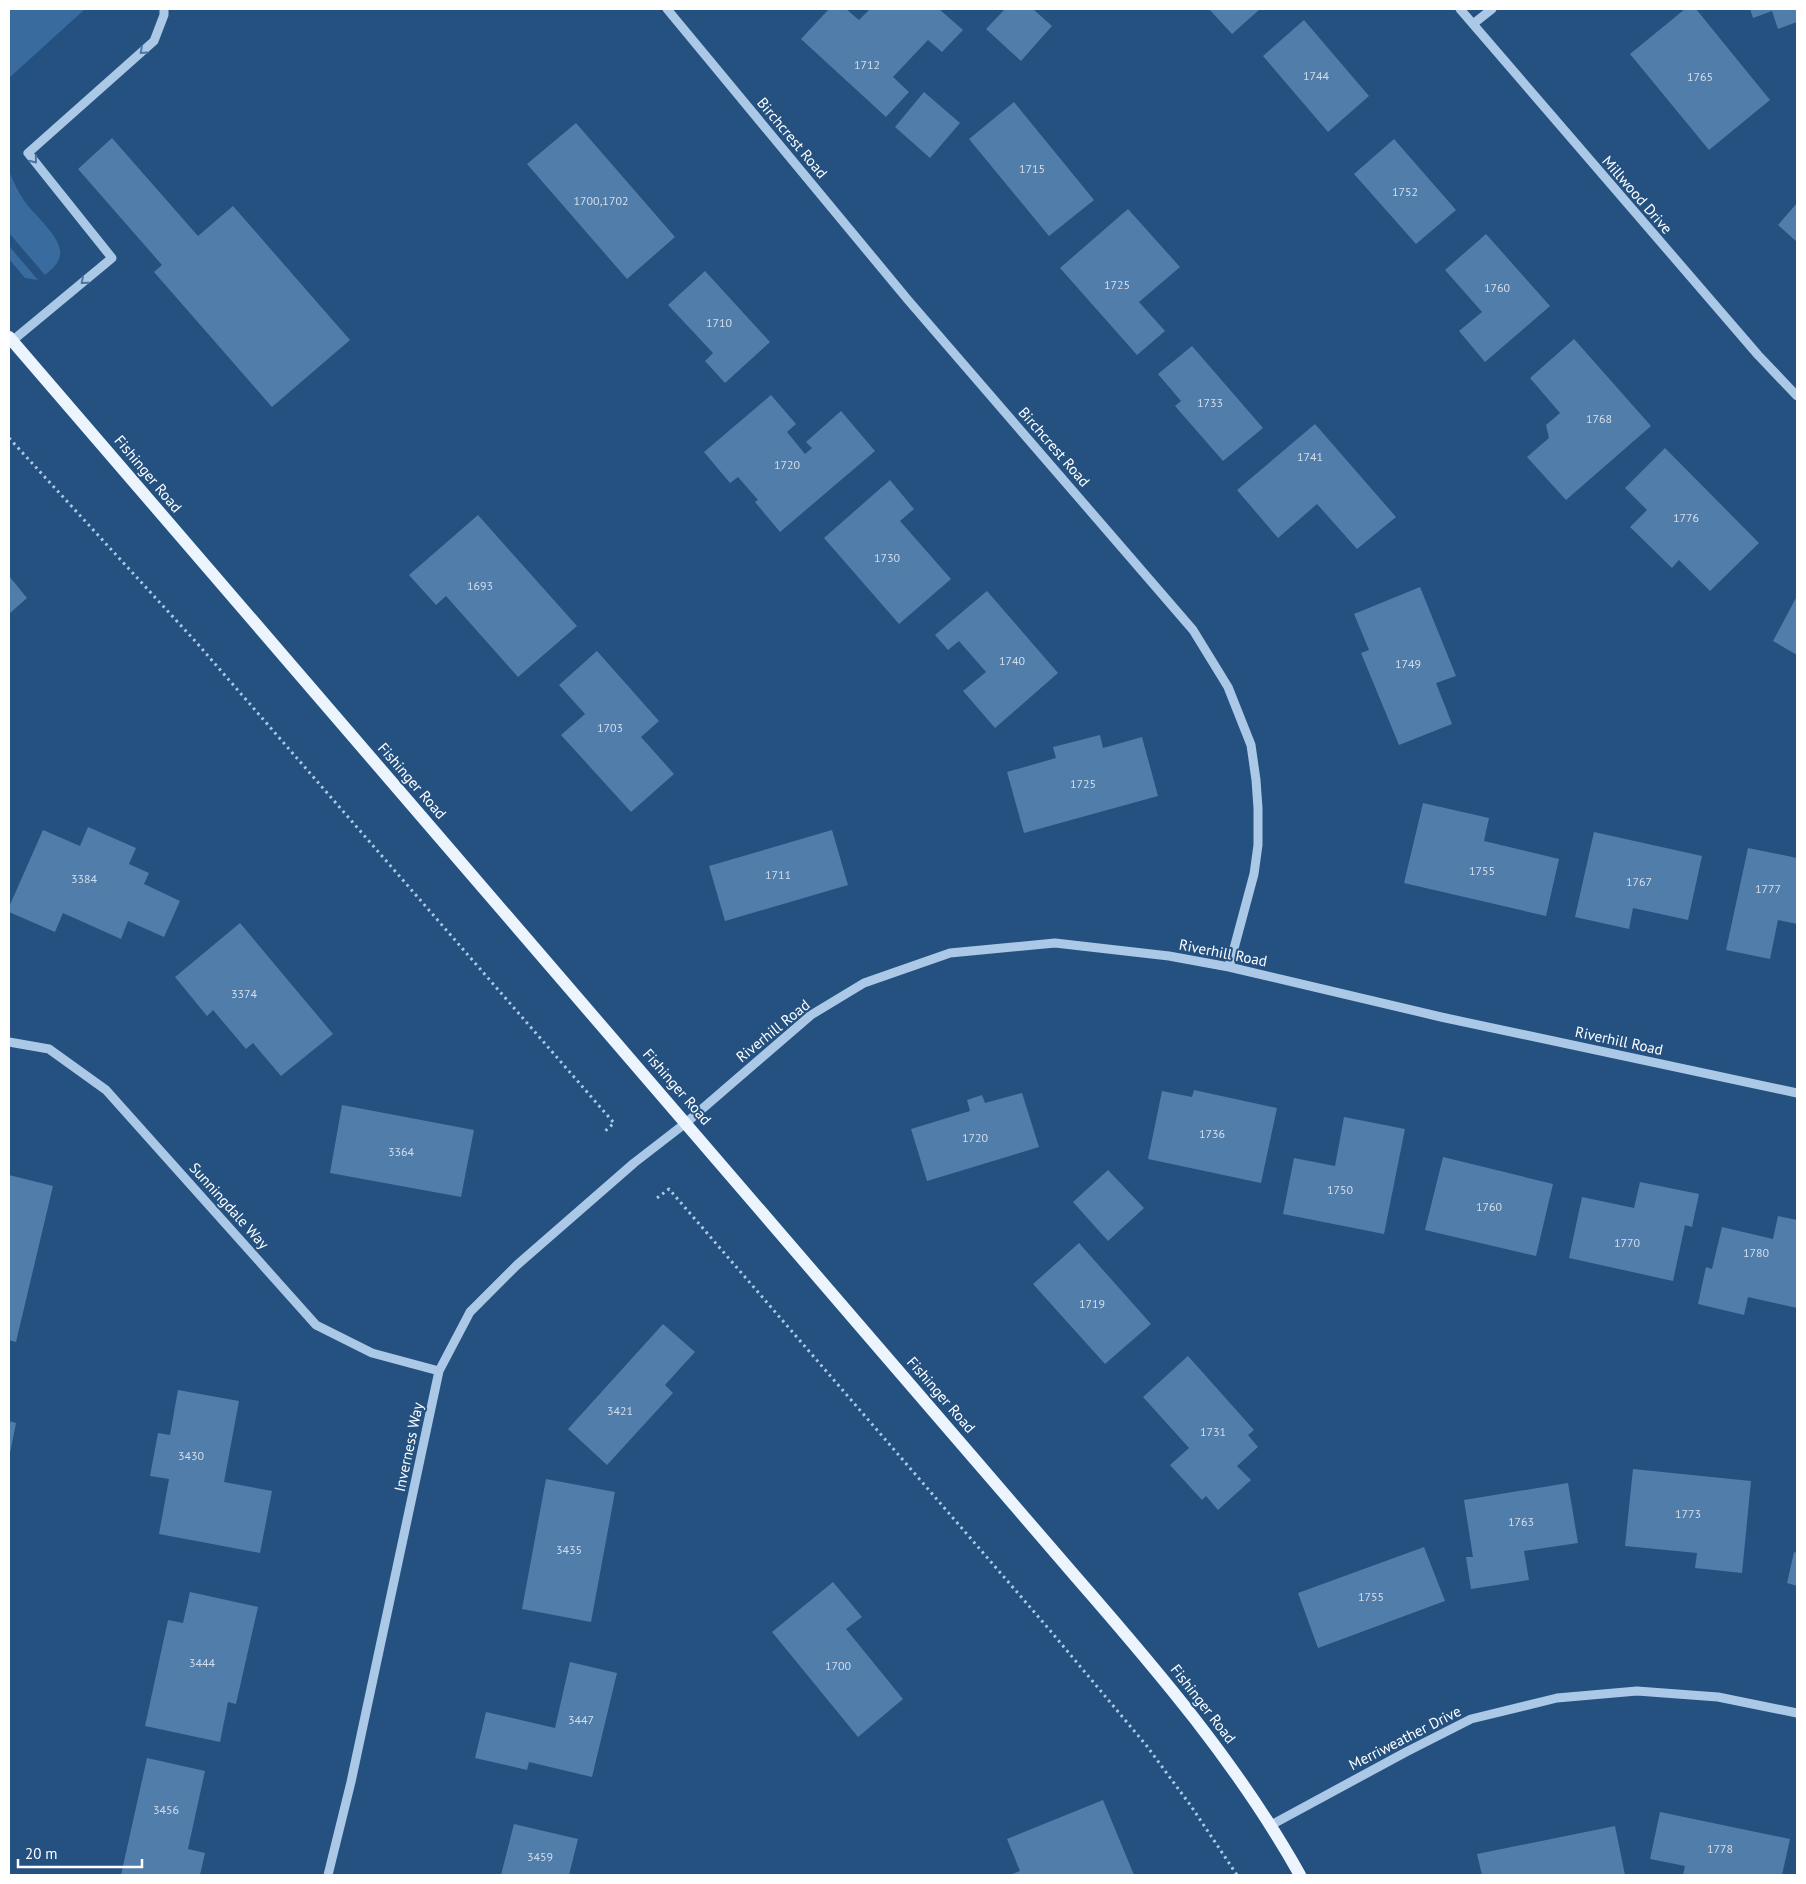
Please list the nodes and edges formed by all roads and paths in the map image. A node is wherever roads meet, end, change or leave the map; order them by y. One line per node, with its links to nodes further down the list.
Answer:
1 (164, 9): 6 (street, one-way to 6)
2 (667, 9): 9 (street, Birchcrest Road)
3 (1460, 9): 5 (street, Millwood Drive)
4 (1492, 9): 5 (street)
5 (1473, 24): 7 (street, Millwood Drive)
6 (10, 339): 12 (main road, Fishinger Road)
7 (1797, 396)
8 (9, 438): 13 (path)
9 (1229, 967): 11 (street, Riverhill Road); 12 (street, Riverhill Road)
10 (9, 1042): 15 (street, Sunningdale Way)
11 (1797, 1093)
12 (686, 1122): 15 (street, Inverness Way); 17 (main road, Fishinger Road)
13 (603, 1133)
14 (657, 1198): 19 (path)
15 (439, 1371): 18 (street, Inverness Way)
16 (1797, 1713): 17 (street, Merriweather Drive)
17 (1271, 1825): 20 (main road, Fishinger Road)
18 (328, 1875)
19 (1237, 1875)
20 (1300, 1875)

